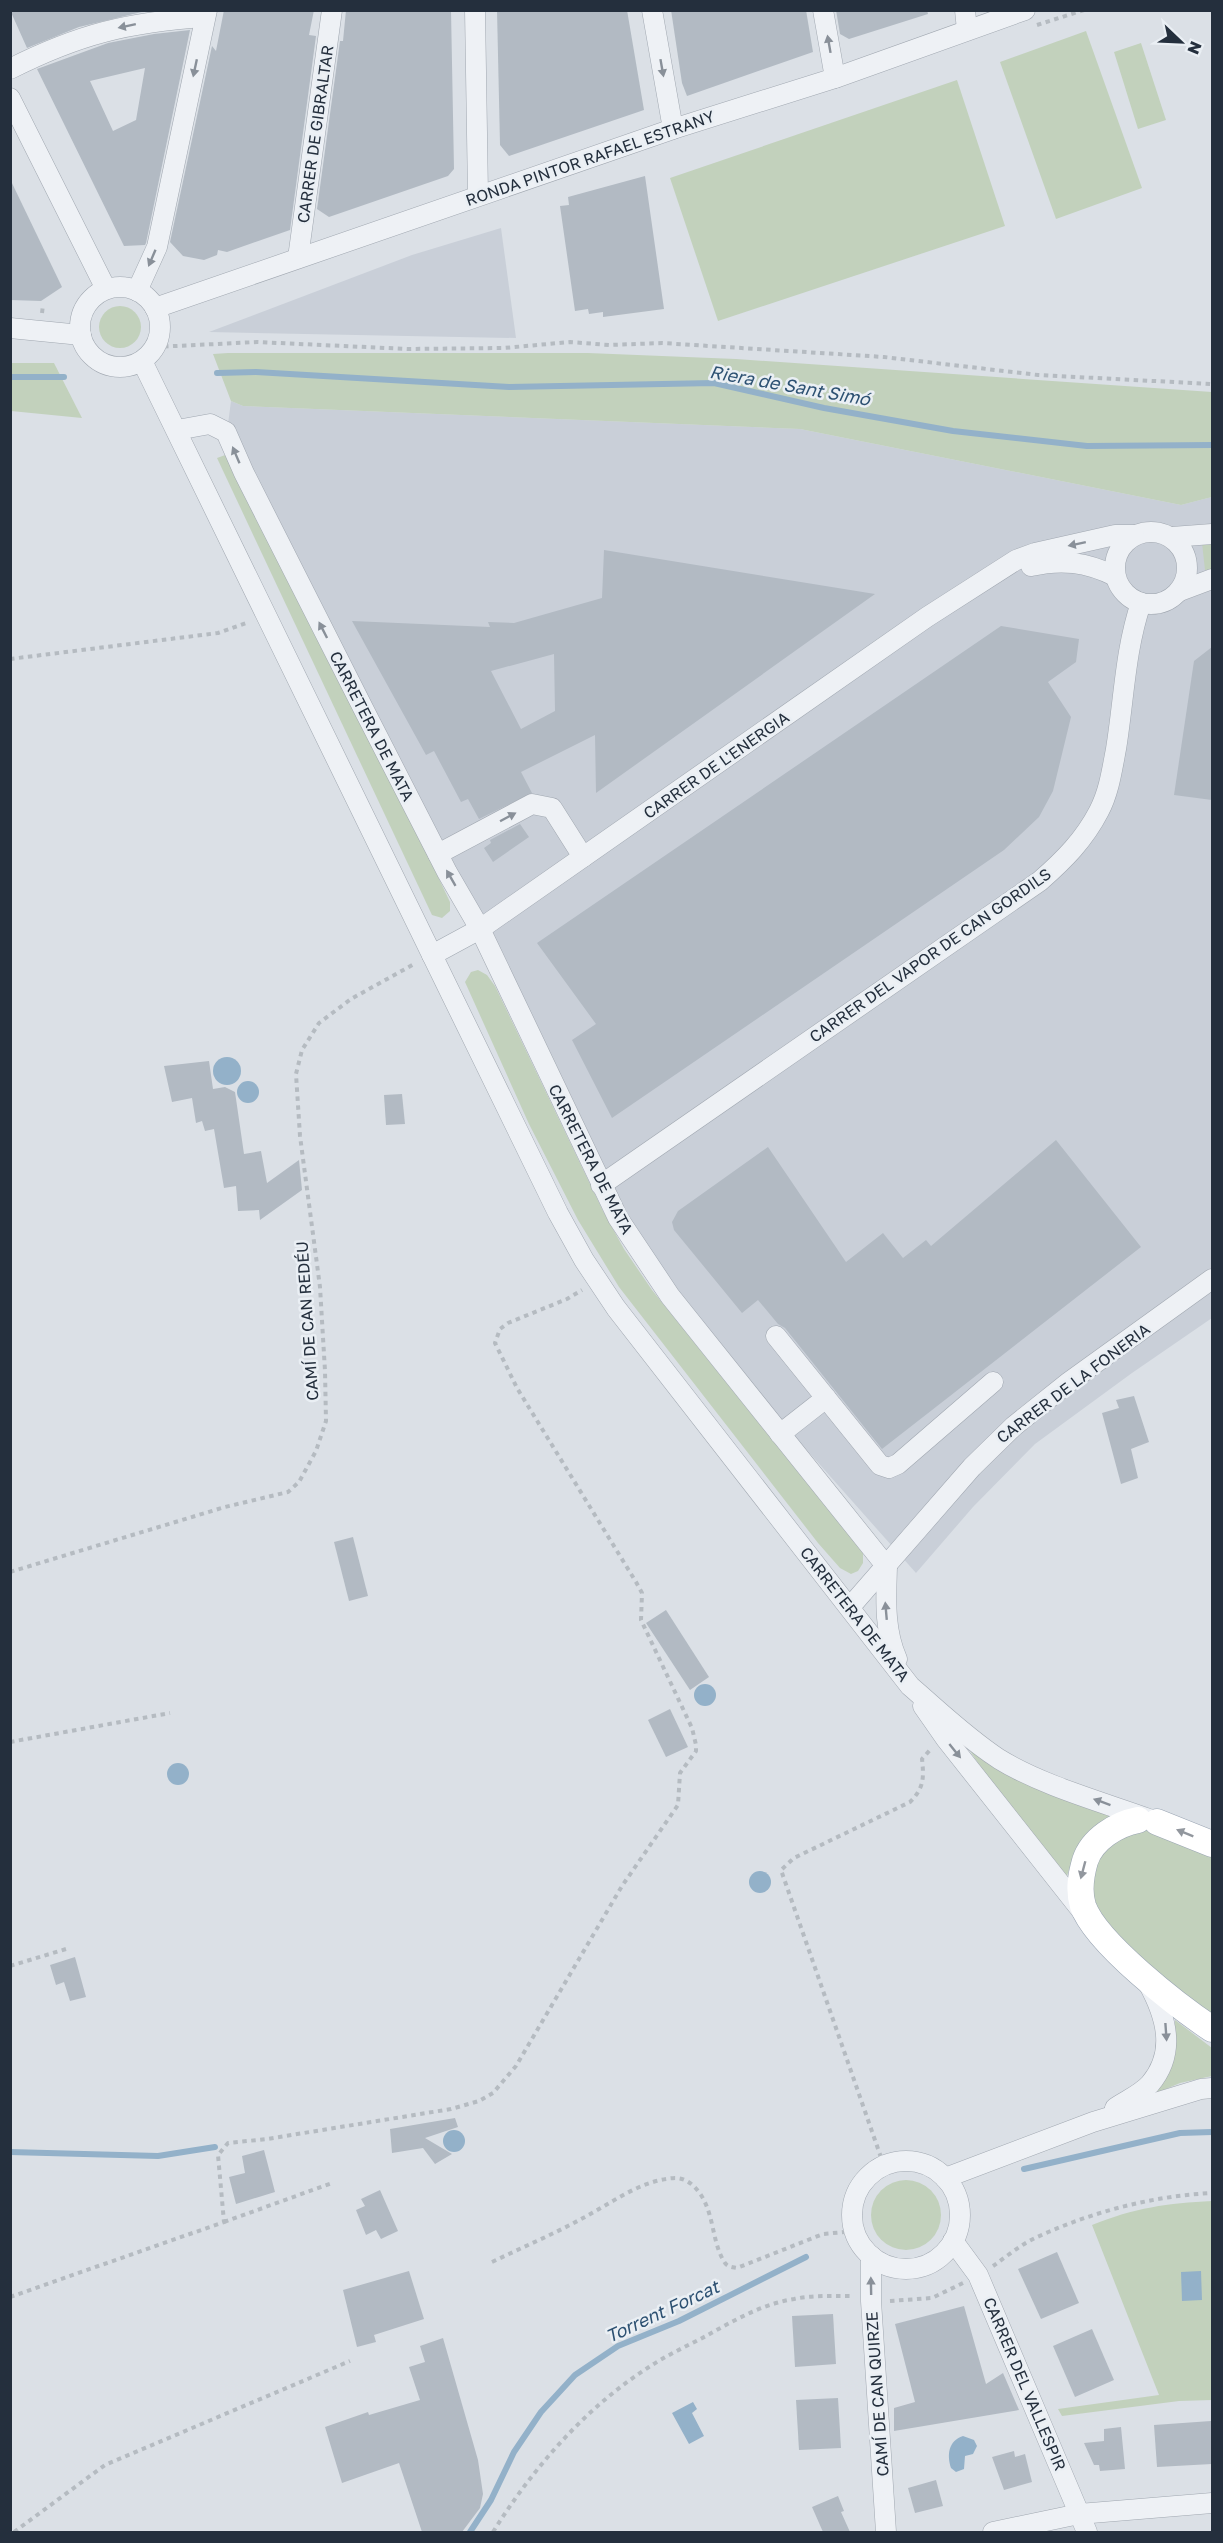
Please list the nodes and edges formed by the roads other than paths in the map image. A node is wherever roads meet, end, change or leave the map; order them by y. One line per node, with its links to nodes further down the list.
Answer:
1 (332, 10): 14 (street, CARRER DE GIBRALTAR)
2 (475, 10): 13 (street)
3 (652, 10): 12 (street, one-way to 12)
4 (823, 10): 10 (street, one-way to 4)
5 (965, 10): 8 (street)
6 (1025, 10): 8 (street, RONDA PINTOR RAFAEL ESTRANY)
7 (206, 14): 9 (street, one-way to 9); 16 (street, one-way to 16)
8 (967, 30): 10 (street, RONDA PINTOR RAFAEL ESTRANY)
9 (10, 69)
10 (835, 78): 12 (street, RONDA PINTOR RAFAEL ESTRANY)
11 (10, 98): 15 (street)
12 (673, 129): 13 (street, RONDA PINTOR RAFAEL ESTRANY)
13 (478, 195): 14 (street, RONDA PINTOR RAFAEL ESTRANY)
14 (298, 258): 17 (street, RONDA PINTOR RAFAEL ESTRANY)
15 (106, 289): 16 (street); 19 (street)
16 (137, 291): 17 (street)
17 (155, 308): 20 (street)
18 (10, 328): 19 (street)
19 (81, 335): 20 (street)
20 (148, 354): 21 (street, CARRETERA DE MATA)
21 (177, 430): 30 (street, CARRETERA DE MATA, one-way to 21); 33 (street, CARRETERA DE MATA)
22 (1212, 534): 24 (street)
23 (1134, 535): 24 (street); 25 (street, CARRER DE L'ENERGIA, one-way to 25); 26 (street)
24 (1172, 537): 28 (street)
25 (998, 571): 26 (street, CARRER DE L'ENERGIA); 31 (street, CARRER DE L'ENERGIA)
26 (1115, 576): 29 (street)
27 (1212, 579): 28 (street)
28 (1180, 591): 29 (street)
29 (1141, 603): 34 (street, CARRER DEL VAPOR DE CAN GORDILS)
30 (438, 854): 31 (street, one-way to 31); 32 (street, CARRETERA DE MATA, one-way to 30)
31 (583, 857): 32 (street, CARRER DE L'ENERGIA)
32 (480, 929): 33 (street, CARRER DE L'ENERGIA); 34 (street, CARRETERA DE MATA)
33 (432, 955): 41 (street, CARRETERA DE MATA)
34 (601, 1185): 39 (street, CARRETERA DE MATA)
35 (1212, 1279): 40 (street, CARRER DE LA FONERIA)
36 (776, 1336): 38 (street)
37 (993, 1382): 38 (street)
38 (826, 1398): 39 (street)
39 (780, 1434): 40 (street, CARRETERA DE MATA)
40 (886, 1567): 41 (street, CARRER DE LA FONERIA); 42 (street, CARRETERA DE MATA, one-way to 40)
41 (850, 1607): 42 (street, CARRETERA DE MATA)
42 (910, 1686): 43 (street, one-way to 42); 45 (street, one-way to 45)
43 (1147, 1821): 44 (main road, one-way to 43); 45 (main road, one-way to 45)
44 (1212, 1844)
45 (1092, 1924): 46 (main road)
46 (1146, 1978): 47 (main road); 49 (street, one-way to 49)
47 (1212, 2030)
48 (1212, 2088): 49 (street)
49 (1093, 2122): 50 (street)
50 (945, 2178): 51 (street); 52 (street)
51 (953, 2241): 52 (street); 54 (street, CARRER DEL VALLESPIR)
52 (871, 2256): 55 (street, CAMÍ DE CAN QUIRZE, one-way to 52)
53 (1212, 2503): 54 (street)
54 (1079, 2514): 56 (street); 57 (street, CARRER DEL VALLESPIR)
55 (886, 2532)
56 (993, 2532)
57 (1087, 2532)

